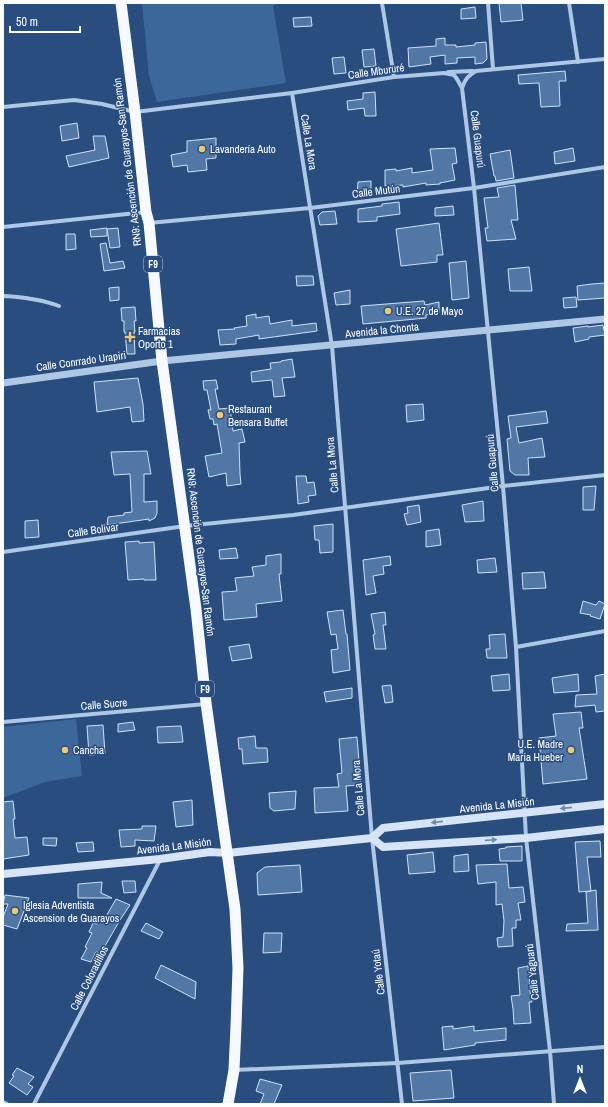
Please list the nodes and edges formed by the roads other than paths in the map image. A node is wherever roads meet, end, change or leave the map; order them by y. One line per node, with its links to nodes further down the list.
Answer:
1 (121, 3): 14 (highway, RN9: Ascención de Guarayos-San Ramón / F9)
2 (382, 3): 10 (street)
3 (488, 3): 7 (street)
4 (569, 3): 6 (street)
5 (605, 60): 6 (street)
6 (578, 62): 7 (street)
7 (493, 69): 8 (street)
8 (476, 71): 9 (street, Calle Mbururé); 11 (street)
9 (444, 72): 10 (street, Calle Mbururé); 11 (street)
10 (394, 77): 12 (street, Calle Mbururé)
11 (462, 88): 16 (street, Calle Guapurú)
12 (292, 93): 14 (street, Calle Mbururé); 17 (street, Calle La Mora)
13 (3, 107): 14 (street)
14 (135, 112): 18 (highway, RN9: Ascención de Guarayos-San Ramón / F9)
15 (605, 167): 16 (street, Calle Mutún)
16 (474, 188): 17 (street, Calle Mutún); 24 (street, Calle Guapurú)
17 (310, 208): 19 (street, Calle Mutún); 25 (street, Calle La Mora)
18 (146, 212): 19 (highway, RN9: Ascención de Guarayos-San Ramón / F9); 20 (street)
19 (149, 223): 26 (highway, RN9: Ascención de Guarayos-San Ramón / F9)
20 (3, 227)
21 (3, 296): 22 (street)
22 (59, 306)
23 (605, 319): 24 (street, Avenida la Chonta)
24 (488, 330): 25 (street, Avenida la Chonta); 29 (street, Calle Guapurú)
25 (332, 346): 26 (street, Avenida la Chonta); 30 (street, Calle La Mora)
26 (162, 361): 27 (street, Calle Conrrado Urapiri); 31 (highway, RN9: Ascención de Guarayos-San Ramón / F9)
27 (3, 383)
28 (605, 475): 29 (street, Calle Bolivar)
29 (503, 486): 30 (street, Calle Bolivar); 34 (street, Calle Guapurú)
30 (345, 508): 31 (street, Calle Bolivar); 40 (street, Calle La Mora)
31 (185, 526): 32 (street, Calle Bolivar); 35 (highway, RN9: Ascención de Guarayos-San Ramón / F9)
32 (3, 552)
33 (605, 631): 34 (street)
34 (516, 647): 38 (street, Calle Guapurú)
35 (206, 704): 36 (street, Calle Sucre); 42 (highway, RN9: Ascención de Guarayos-San Ramón / F9)
36 (3, 722)
37 (605, 804): 38 (main road, Avenida La Misión, one-way to 38)
38 (524, 813): 40 (main road, Avenida La Misión, one-way to 40); 41 (street, Calle Guapurú)
39 (605, 829): 41 (main road)
40 (372, 838): 41 (main road, one-way to 41); 42 (main road, Avenida La Misión); 47 (street, Calle Yotaú)
41 (526, 838): 46 (street, Calle Yaguarú)
42 (228, 853): 43 (main road, Avenida La Misión); 48 (highway, RN9: Ascención de Guarayos-San Ramón / F9)
43 (160, 859): 44 (main road, Avenida La Misión); 51 (street, Calle Coloradillos)
44 (3, 874)
45 (605, 1046): 46 (street)
46 (550, 1051): 47 (street); 54 (street, Calle Yaguarú)
47 (398, 1063): 48 (street); 53 (street, Calle Yotaú)
48 (234, 1070): 52 (highway, RN9: Ascención de Guarayos-San Ramón / F9)
49 (3, 1102): 50 (street)
50 (7, 1104)
51 (34, 1104)
52 (228, 1104)
53 (402, 1104)
54 (554, 1104)

